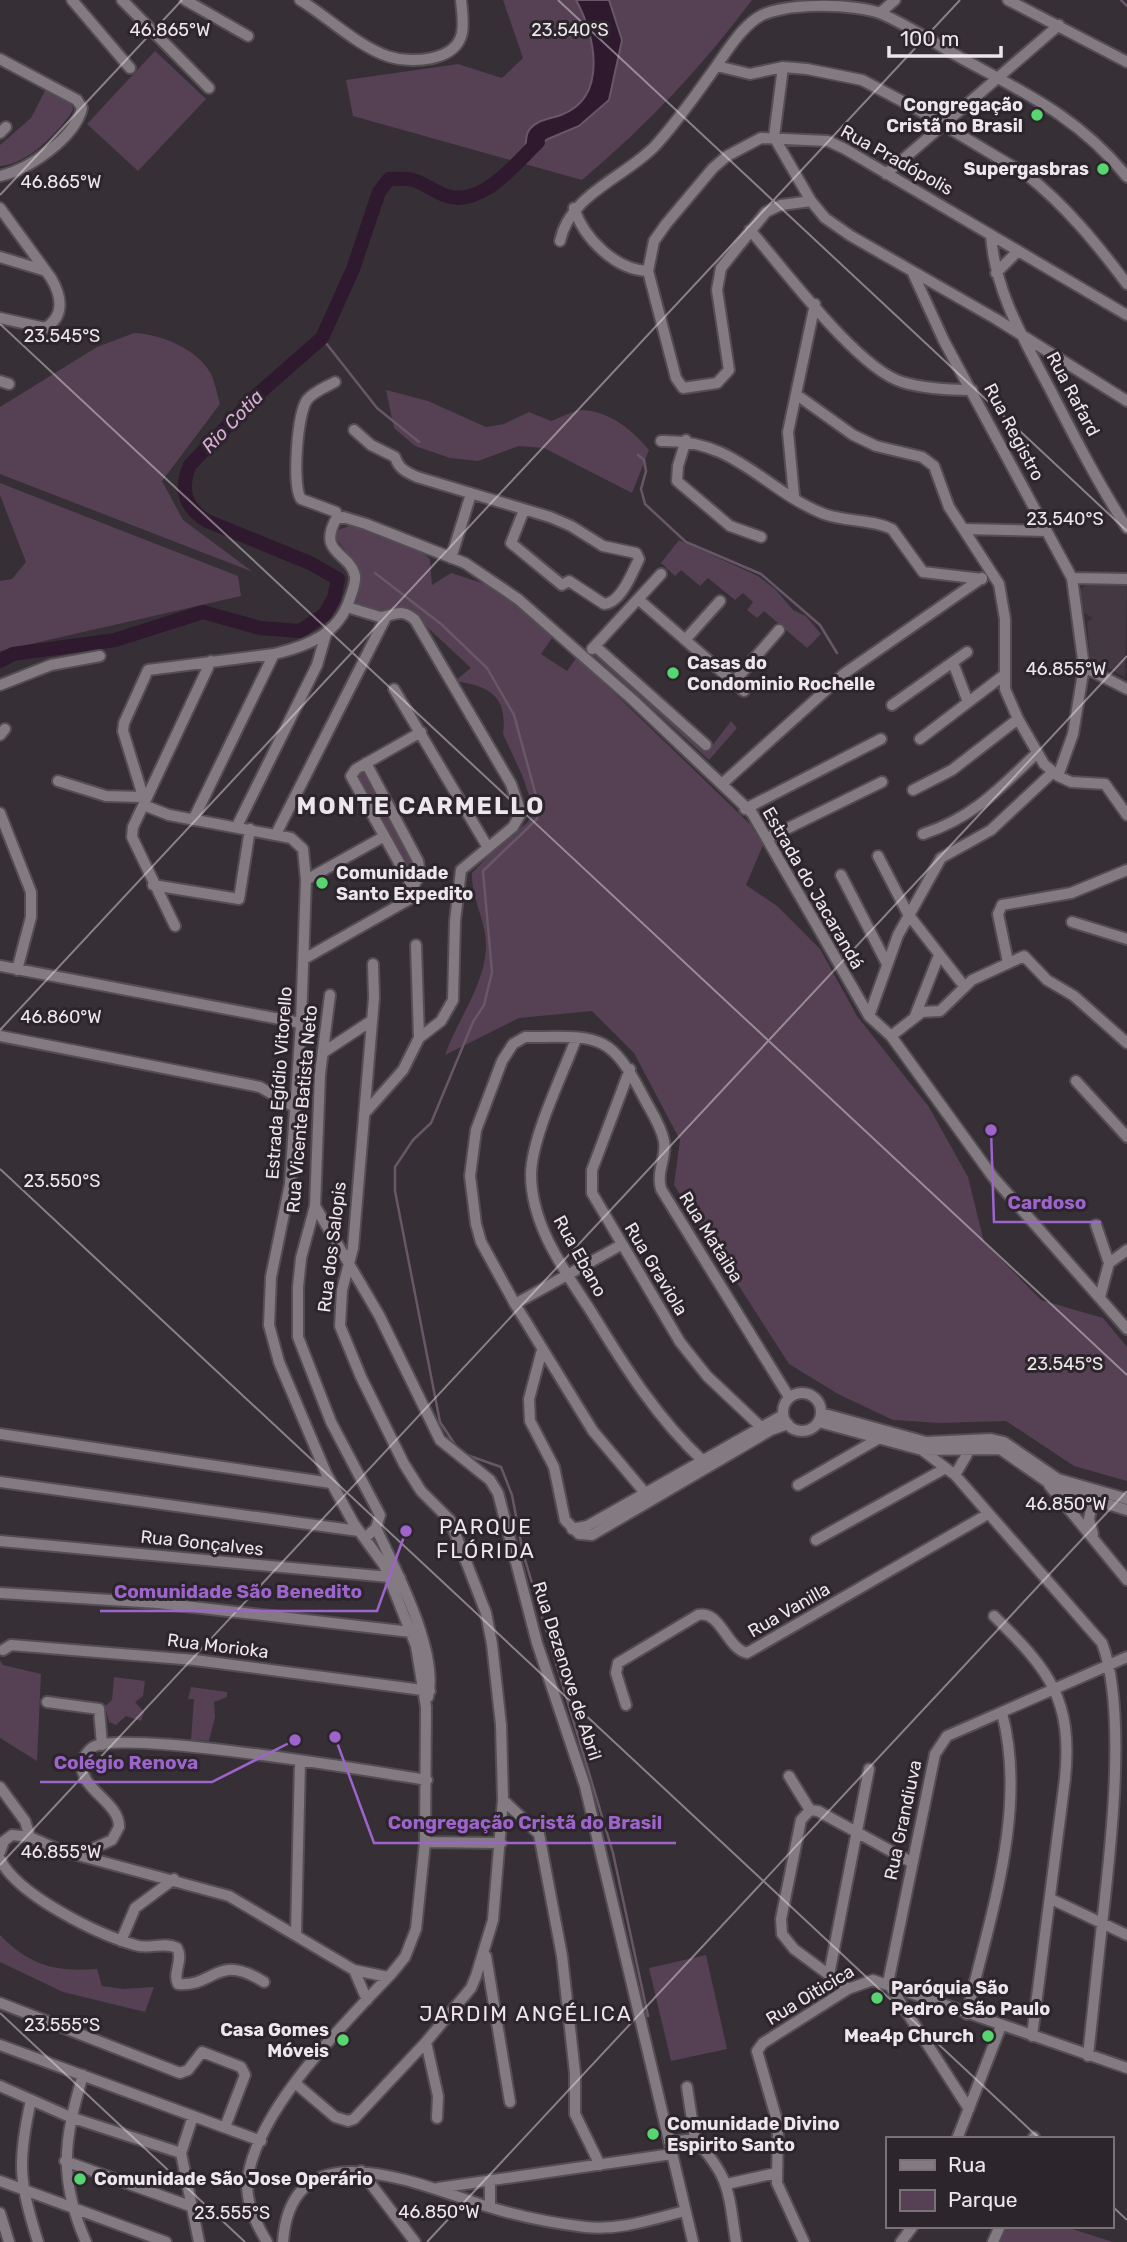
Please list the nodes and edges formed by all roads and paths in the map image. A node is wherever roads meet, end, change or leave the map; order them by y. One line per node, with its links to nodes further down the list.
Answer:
1 (72, 0): 15 (street)
2 (122, 0): 17 (street)
3 (185, 0): 10 (street)
4 (461, 0): 7 (street)
5 (895, 0): 8 (street)
6 (1008, 0): 9 (street)
7 (307, 1)
8 (880, 13): 13 (street); 16 (street)
9 (1059, 25): 12 (street); 16 (street)
10 (248, 36)
11 (0, 59): 21 (street)
12 (1127, 62)
13 (717, 66): 14 (street); 25 (street)
14 (783, 67): 18 (street); 19 (street)
15 (130, 68)
16 (996, 77): 18 (street); 22 (street)
17 (209, 88)
18 (942, 125): 20 (street); 35 (street)
19 (774, 137): 20 (street, Rua Pradópolis); 23 (street); 32 (street, Rua Pradópolis)
20 (886, 174): 27 (street, Rua Pradópolis)
21 (0, 176)
22 (1127, 177)
23 (810, 201): 26 (street); 33 (street)
24 (0, 208): 31 (street)
25 (574, 208): 28 (street); 32 (street)
26 (750, 230): 32 (street); 36 (street)
27 (991, 235): 29 (street, Rua Pradópolis); 34 (street, Rua Rafard)
28 (560, 240)
29 (1018, 251): 34 (street); 38 (street, Rua Pradópolis)
30 (0, 257): 31 (street)
31 (43, 270): 39 (street)
32 (648, 271)
33 (912, 271): 40 (street); 43 (street, Rua Registro)
34 (996, 273): 37 (street, Rua Rafard)
35 (1127, 284)
36 (815, 304): 43 (street); 44 (street)
37 (1009, 309): 40 (street); 41 (street, Rua Rafard)
38 (1127, 315)
39 (0, 318)
40 (996, 319): 41 (street)
41 (1021, 334): 45 (street); 53 (street, Rua Rafard)
42 (335, 382): 52 (street)
43 (972, 390): 55 (street, Rua Registro)
44 (796, 394): 50 (street); 54 (street)
45 (1127, 401)
46 (355, 430): 49 (street)
47 (686, 440): 48 (street); 50 (street); 56 (street)
48 (661, 441)
49 (471, 494): 51 (street); 57 (street)
50 (794, 496): 61 (street)
51 (524, 510): 51 (street)
52 (335, 512)
53 (1127, 528)
54 (966, 529): 55 (street); 58 (street)
55 (1046, 531): 60 (street, Rua Registro)
56 (761, 537)
57 (451, 558): 65 (street, Estrada do Jacarandá); 74 (street, Estrada do Jacarandá)
58 (995, 573): 61 (street); 78 (street)
59 (661, 574): 63 (street)
60 (1072, 578): 62 (street); 77 (street, Rua Registro)
61 (982, 579): 96 (street)
62 (1127, 579)
63 (638, 599): 69 (street); 70 (street)
64 (720, 601): 69 (street)
65 (347, 607): 66 (street); 68 (street)
66 (386, 617): 105 (street); 110 (street)
67 (779, 630): 79 (street)
68 (326, 634): 72 (street); 103 (street)
69 (685, 640): 79 (street)
70 (595, 646): 74 (street); 90 (street)
71 (967, 652): 76 (street)
72 (274, 654): 75 (street); 102 (street)
73 (100, 656): 80 (street)
74 (584, 656): 96 (street, Estrada do Jacarandá)
75 (211, 661): 98 (street); 98 (street)
76 (953, 663): 84 (street); 85 (street)
77 (1084, 667): 82 (street); 93 (street, Rua Registro)
78 (1004, 675): 84 (street); 86 (street)
79 (733, 683): 83 (street)
80 (0, 685)
81 (394, 689): 87 (street)
82 (1127, 690)
83 (744, 691)
84 (968, 702): 89 (street)
85 (892, 705)
86 (1018, 719): 91 (street); 97 (street)
87 (421, 732): 92 (street); 110 (street)
88 (881, 739): 99 (street)
89 (920, 739)
90 (706, 745)
91 (1037, 753): 93 (street); 106 (street)
92 (366, 763): 107 (street); 116 (street)
93 (1055, 774): 101 (street); 117 (street)
94 (58, 781): 98 (street, Estrada Egídio Vitorello)
95 (882, 782): 108 (street)
96 (723, 783): 99 (street, Estrada do Jacarandá)
97 (913, 790)
98 (144, 802): 102 (street, Estrada Egídio Vitorello); 115 (street)
99 (745, 809): 108 (street, Estrada do Jacarandá)
100 (0, 813): 109 (street)
101 (1127, 815)
102 (193, 820): 103 (street, Estrada Egídio Vitorello)
103 (237, 826): 104 (street, Estrada Egídio Vitorello)
104 (250, 829): 105 (street, Estrada Egídio Vitorello); 115 (street)
105 (276, 834): 114 (street, Estrada Egídio Vitorello)
106 (923, 834)
107 (383, 837): 114 (street); 116 (street)
108 (768, 838): 131 (street, Estrada do Jacarandá)
109 (5, 842): 128 (street)
110 (487, 846): 137 (street)
111 (878, 856): 117 (street)
112 (1127, 870): 124 (street)
113 (841, 875): 126 (street)
114 (306, 880): 123 (street, Estrada Egídio Vitorello)
115 (153, 885): 119 (street)
116 (415, 890): 123 (street)
117 (908, 914): 122 (street); 126 (street)
118 (1072, 922): 120 (street)
119 (175, 926)
120 (1127, 939)
121 (416, 945): 137 (street)
122 (939, 955): 129 (street); 132 (street)
123 (304, 959): 134 (street, Estrada Egídio Vitorello)
124 (1008, 962): 129 (street); 139 (street)
125 (373, 964): 133 (street, Rua dos Salopis)
126 (887, 964): 131 (street)
127 (0, 967): 128 (street)
128 (17, 970): 134 (street)
129 (964, 986): 132 (street)
130 (330, 995): 140 (street, Rua Vicente Batista Neto)
131 (869, 1016): 136 (street, Estrada do Jacarandá)
132 (915, 1016): 136 (street)
133 (370, 1021): 140 (street); 146 (street, Rua dos Salopis)
134 (302, 1023): 145 (street, Estrada Egídio Vitorello)
135 (0, 1036): 145 (street)
136 (891, 1036): 155 (street, Estrada do Jacarandá)
137 (419, 1038): 146 (street)
138 (576, 1039): 141 (street, Rua Mataiba); 154 (street, Rua Ebano); 156 (street, Rua Mataiba)
139 (1127, 1043)
140 (324, 1052): 148 (street, Rua Vicente Batista Neto)
141 (630, 1069): 143 (street, Rua Mataiba); 144 (street, Rua Graviola)
142 (1076, 1081): 147 (street)
143 (642, 1095): 144 (street); 159 (street, Rua Mataiba)
144 (615, 1103): 150 (street, Rua Graviola)
145 (296, 1108): 172 (street, Estrada Egídio Vitorello)
146 (364, 1114): 153 (street, Rua dos Salopis)
147 (1127, 1137)
148 (315, 1206): 153 (street, Rua Dezenove de Abril); 183 (street, Rua Vicente Batista Neto)
149 (1096, 1225): 152 (street)
150 (621, 1245): 154 (street); 162 (street, Rua Graviola)
151 (1127, 1250): 152 (street)
152 (1109, 1263): 155 (street)
153 (349, 1265): 208 (street, Rua dos Salopis); 258 (street, Rua Dezenove de Abril)
154 (568, 1276): 156 (street); 169 (street, Rua Ebano)
155 (1100, 1297): 157 (street, Estrada do Jacarandá)
156 (515, 1304): 158 (street)
157 (1127, 1329)
158 (542, 1350): 177 (street); 184 (street)
159 (789, 1397): 160 (street); 161 (street)
160 (820, 1417): 161 (street); 163 (street); 176 (street)
161 (785, 1420): 162 (street); 184 (street)
162 (761, 1427): 169 (street)
163 (847, 1430): 165 (street); 168 (street)
164 (0, 1434): 172 (street)
165 (878, 1439): 166 (street); 168 (street)
166 (922, 1450): 167 (street); 170 (street)
167 (969, 1451): 171 (street); 174 (street)
168 (843, 1459): 175 (street)
169 (703, 1461): 177 (street)
170 (944, 1469): 171 (street); 186 (street)
171 (955, 1475): 181 (street)
172 (329, 1478): 185 (street, Estrada Egídio Vitorello)
173 (0, 1482): 185 (street)
174 (1047, 1483): 176 (street); 182 (street)
175 (798, 1485)
176 (1079, 1491): 178 (street); 182 (street)
177 (646, 1494): 184 (street)
178 (1094, 1495): 179 (street); 180 (street); 188 (street)
179 (1127, 1499)
180 (1127, 1510)
181 (988, 1514): 196 (street); 200 (street, Rua Vanilla)
182 (1080, 1523): 188 (street)
183 (376, 1528): 185 (street); 189 (street, Rua Vicente Batista Neto)
184 (587, 1531)
185 (362, 1534): 189 (street, Estrada Egídio Vitorello)
186 (816, 1540)
187 (0, 1541): 189 (street, Rua Gonçalves)
188 (1099, 1546): 190 (street)
189 (396, 1578): 193 (street)
190 (1127, 1580)
191 (0, 1593): 193 (street)
192 (994, 1616): 197 (street)
193 (416, 1631): 198 (street)
194 (3, 1650): 198 (street, Rua Morioka)
195 (1127, 1657): 196 (street, Rua Grandiuva)
196 (1114, 1662): 197 (street, Rua Grandiuva); 220 (street)
197 (1056, 1688): 201 (street, Rua Grandiuva); 219 (street)
198 (426, 1690): 206 (street)
199 (47, 1702): 202 (street)
200 (626, 1705)
201 (1002, 1713): 217 (street, Rua Grandiuva); 235 (street)
202 (102, 1745): 203 (street); 215 (street)
203 (300, 1761): 206 (street); 221 (street)
204 (869, 1769): 210 (street)
205 (789, 1776): 209 (street)
206 (427, 1780): 212 (street)
207 (0, 1787): 211 (street)
208 (503, 1800): 213 (street, Rua dos Salopis); 262 (street)
209 (810, 1810): 210 (street); 226 (street)
210 (856, 1834): 217 (street); 226 (street)
211 (30, 1837): 214 (street); 215 (street)
212 (425, 1842): 213 (street); 227 (street)
213 (500, 1843): 224 (street, Rua dos Salopis)
214 (0, 1852)
215 (79, 1856): 218 (street)
216 (0, 1859): 223 (street)
217 (911, 1862): 229 (street, Rua Grandiuva)
218 (174, 1879): 221 (street); 223 (street)
219 (1051, 1899): 220 (street); 237 (street)
220 (1102, 1923): 222 (street); 240 (street)
221 (296, 1934): 225 (street)
222 (1127, 1935)
223 (121, 1941): 228 (street)
224 (485, 1954): 230 (street); 232 (street)
225 (354, 1970): 227 (street); 233 (street)
226 (829, 1975): 231 (street)
227 (388, 1977): 233 (street)
228 (264, 1982)
229 (888, 1983): 231 (street, Rua Oiticica); 235 (street, Rua Oiticica); 250 (street)
230 (471, 1988): 232 (street); 238 (street)
231 (848, 1989): 264 (street, Rua Oiticica)
232 (492, 1996): 249 (street)
233 (368, 2000): 245 (street)
234 (0, 2003): 254 (street)
235 (967, 2014): 236 (street, Rua Oiticica)
236 (1001, 2026): 237 (street, Rua Oiticica); 250 (street)
237 (1032, 2036): 240 (street, Rua Oiticica)
238 (426, 2042): 241 (street); 242 (street)
239 (0, 2045): 244 (street)
240 (1088, 2056): 243 (street, Rua Oiticica)
241 (410, 2059): 242 (street); 245 (street)
242 (432, 2068): 253 (street)
243 (1127, 2068)
244 (83, 2075): 251 (street); 252 (street)
245 (295, 2084): 257 (street)
246 (0, 2086): 248 (street)
247 (687, 2087): 256 (street)
248 (31, 2100): 252 (street); 269 (street)
249 (510, 2102)
250 (969, 2109): 255 (street)
251 (193, 2116): 254 (street); 259 (street)
252 (70, 2117): 259 (street); 261 (street)
253 (438, 2118)
254 (225, 2127): 257 (street)
255 (958, 2137)
256 (695, 2139): 258 (street); 268 (street)
257 (261, 2141): 278 (street)
258 (669, 2142): 260 (street, Rua Dezenove de Abril)
259 (181, 2153): 272 (street)
260 (672, 2154): 262 (street); 275 (street, Rua Dezenove de Abril)
261 (65, 2161): 272 (street); 273 (street)
262 (600, 2165): 266 (street)
263 (361, 2171): 265 (street); 271 (street); 277 (street)
264 (776, 2173): 268 (street); 288 (street)
265 (395, 2179): 270 (street); 271 (street)
266 (490, 2180): 270 (street); 274 (street)
267 (0, 2181): 269 (street)
268 (727, 2184): 287 (street)
269 (21, 2188): 273 (street); 280 (street)
270 (435, 2189): 274 (street)
271 (382, 2199): 285 (street)
272 (190, 2206): 283 (street)
273 (72, 2207): 281 (street); 282 (street)
274 (490, 2207): 275 (street)
275 (685, 2211): 286 (street, Rua Dezenove de Abril)
276 (0, 2213): 279 (street)
277 (286, 2224): 278 (street); 284 (street)
278 (265, 2238)
279 (9, 2242)
280 (38, 2242)
281 (86, 2242)
282 (166, 2242)
283 (199, 2242)
284 (283, 2242)
285 (415, 2242)
286 (693, 2242)
287 (736, 2242)
288 (804, 2242)

